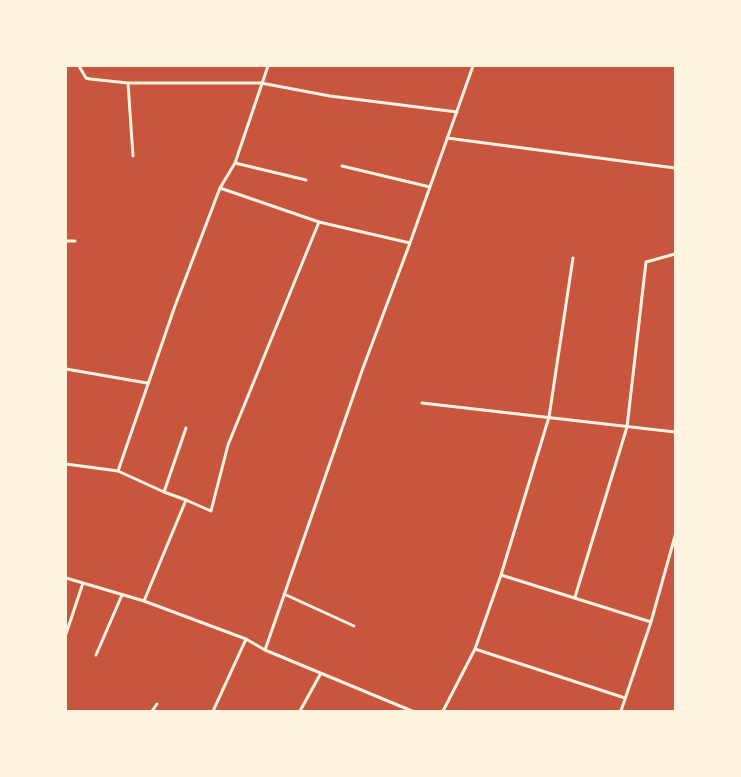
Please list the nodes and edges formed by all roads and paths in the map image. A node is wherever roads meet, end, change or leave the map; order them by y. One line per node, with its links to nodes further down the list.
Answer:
1 (79, 66): 4 (lane)
2 (268, 66): 5 (lane)
3 (473, 66): 6 (lane)
4 (128, 83): 5 (lane); 8 (lane)
5 (261, 83): 6 (lane); 9 (lane)
6 (456, 112): 7 (lane)
7 (448, 138): 11 (lane); 13 (lane)
8 (133, 156)
9 (235, 163): 12 (lane); 14 (lane)
10 (342, 166): 13 (lane)
11 (675, 168)
12 (306, 180)
13 (430, 187): 18 (lane)
14 (220, 188): 15 (lane); 22 (lane)
15 (319, 222): 18 (lane); 31 (lane)
16 (66, 241): 17 (lane)
17 (75, 241)
18 (410, 242): 36 (lane)
19 (675, 254): 25 (lane)
20 (573, 258): 24 (lane)
21 (66, 369): 22 (lane)
22 (147, 383): 29 (lane)
23 (422, 403): 24 (lane)
24 (550, 417): 25 (lane); 33 (lane)
25 (627, 427): 27 (lane); 38 (lane)
26 (186, 428): 30 (lane)
27 (675, 432)
28 (66, 464): 29 (lane)
29 (118, 470): 30 (lane)
30 (164, 492): 31 (lane)
31 (186, 500): 39 (lane)
32 (675, 536): 40 (lane)
33 (501, 575): 38 (lane); 44 (lane)
34 (66, 578): 35 (lane)
35 (83, 583): 37 (lane); 42 (lane)
36 (284, 594): 41 (lane); 45 (lane)
37 (122, 595): 39 (lane); 46 (lane)
38 (575, 597): 40 (lane)
39 (144, 601): 43 (lane)
40 (651, 622): 48 (lane)
41 (354, 626)
42 (66, 634)
43 (246, 639): 45 (lane); 51 (lane)
44 (475, 649): 48 (lane); 54 (lane)
45 (265, 650): 47 (lane)
46 (96, 655)
47 (321, 673): 52 (lane); 53 (lane)
48 (625, 698): 55 (lane)
49 (156, 704): 50 (lane)
50 (152, 711)
51 (213, 711)
52 (300, 711)
53 (412, 711)
54 (443, 711)
55 (621, 711)

